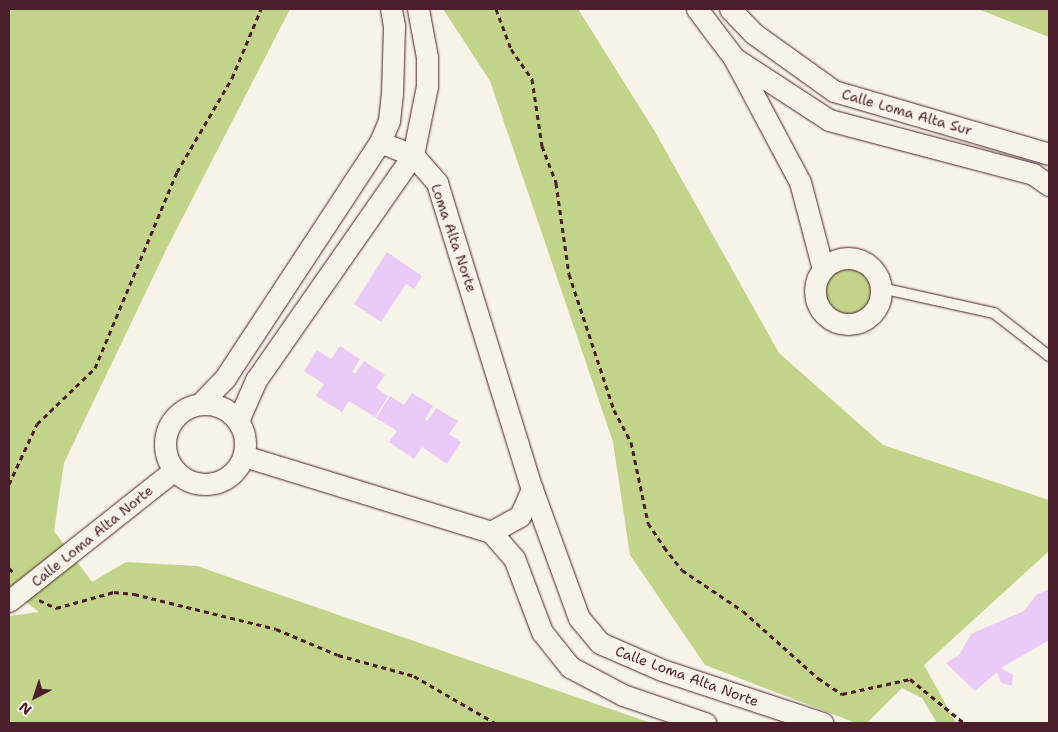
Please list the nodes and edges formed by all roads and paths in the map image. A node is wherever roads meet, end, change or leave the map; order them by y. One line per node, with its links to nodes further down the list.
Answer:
1 (261, 9): 20 (path)
2 (391, 9): 9 (street)
3 (418, 9): 11 (street)
4 (496, 9): 29 (path)
5 (697, 9): 8 (street, Calle Loma Alta Sur)
6 (730, 9): 7 (street, Calle Loma Alta Sur)
7 (753, 33): 8 (street); 10 (street, Calle Loma Alta Sur)
8 (734, 58): 12 (street, Calle Loma Alta Sur); 13 (street, Calle Loma Alta Sur)
9 (380, 142): 11 (street); 16 (street)
10 (1049, 154)
11 (413, 155): 17 (street); 21 (street, Loma Alta Norte)
12 (1049, 185)
13 (823, 269): 14 (street); 14 (street)
14 (881, 288): 15 (lane)
15 (1049, 356)
16 (200, 404): 17 (street); 19 (street)
17 (238, 421): 18 (street)
18 (244, 456): 19 (street); 22 (street)
19 (174, 470): 24 (street, Calle Loma Alta Norte)
20 (9, 484)
21 (532, 489): 22 (street); 28 (street, Calle Loma Alta Norte)
22 (491, 532): 27 (street)
23 (9, 568): 24 (path)
24 (28, 588): 25 (street, Calle Loma Alta Norte); 26 (path)
25 (9, 601)
26 (495, 723)
27 (705, 723)
28 (822, 723)
29 (964, 723)

